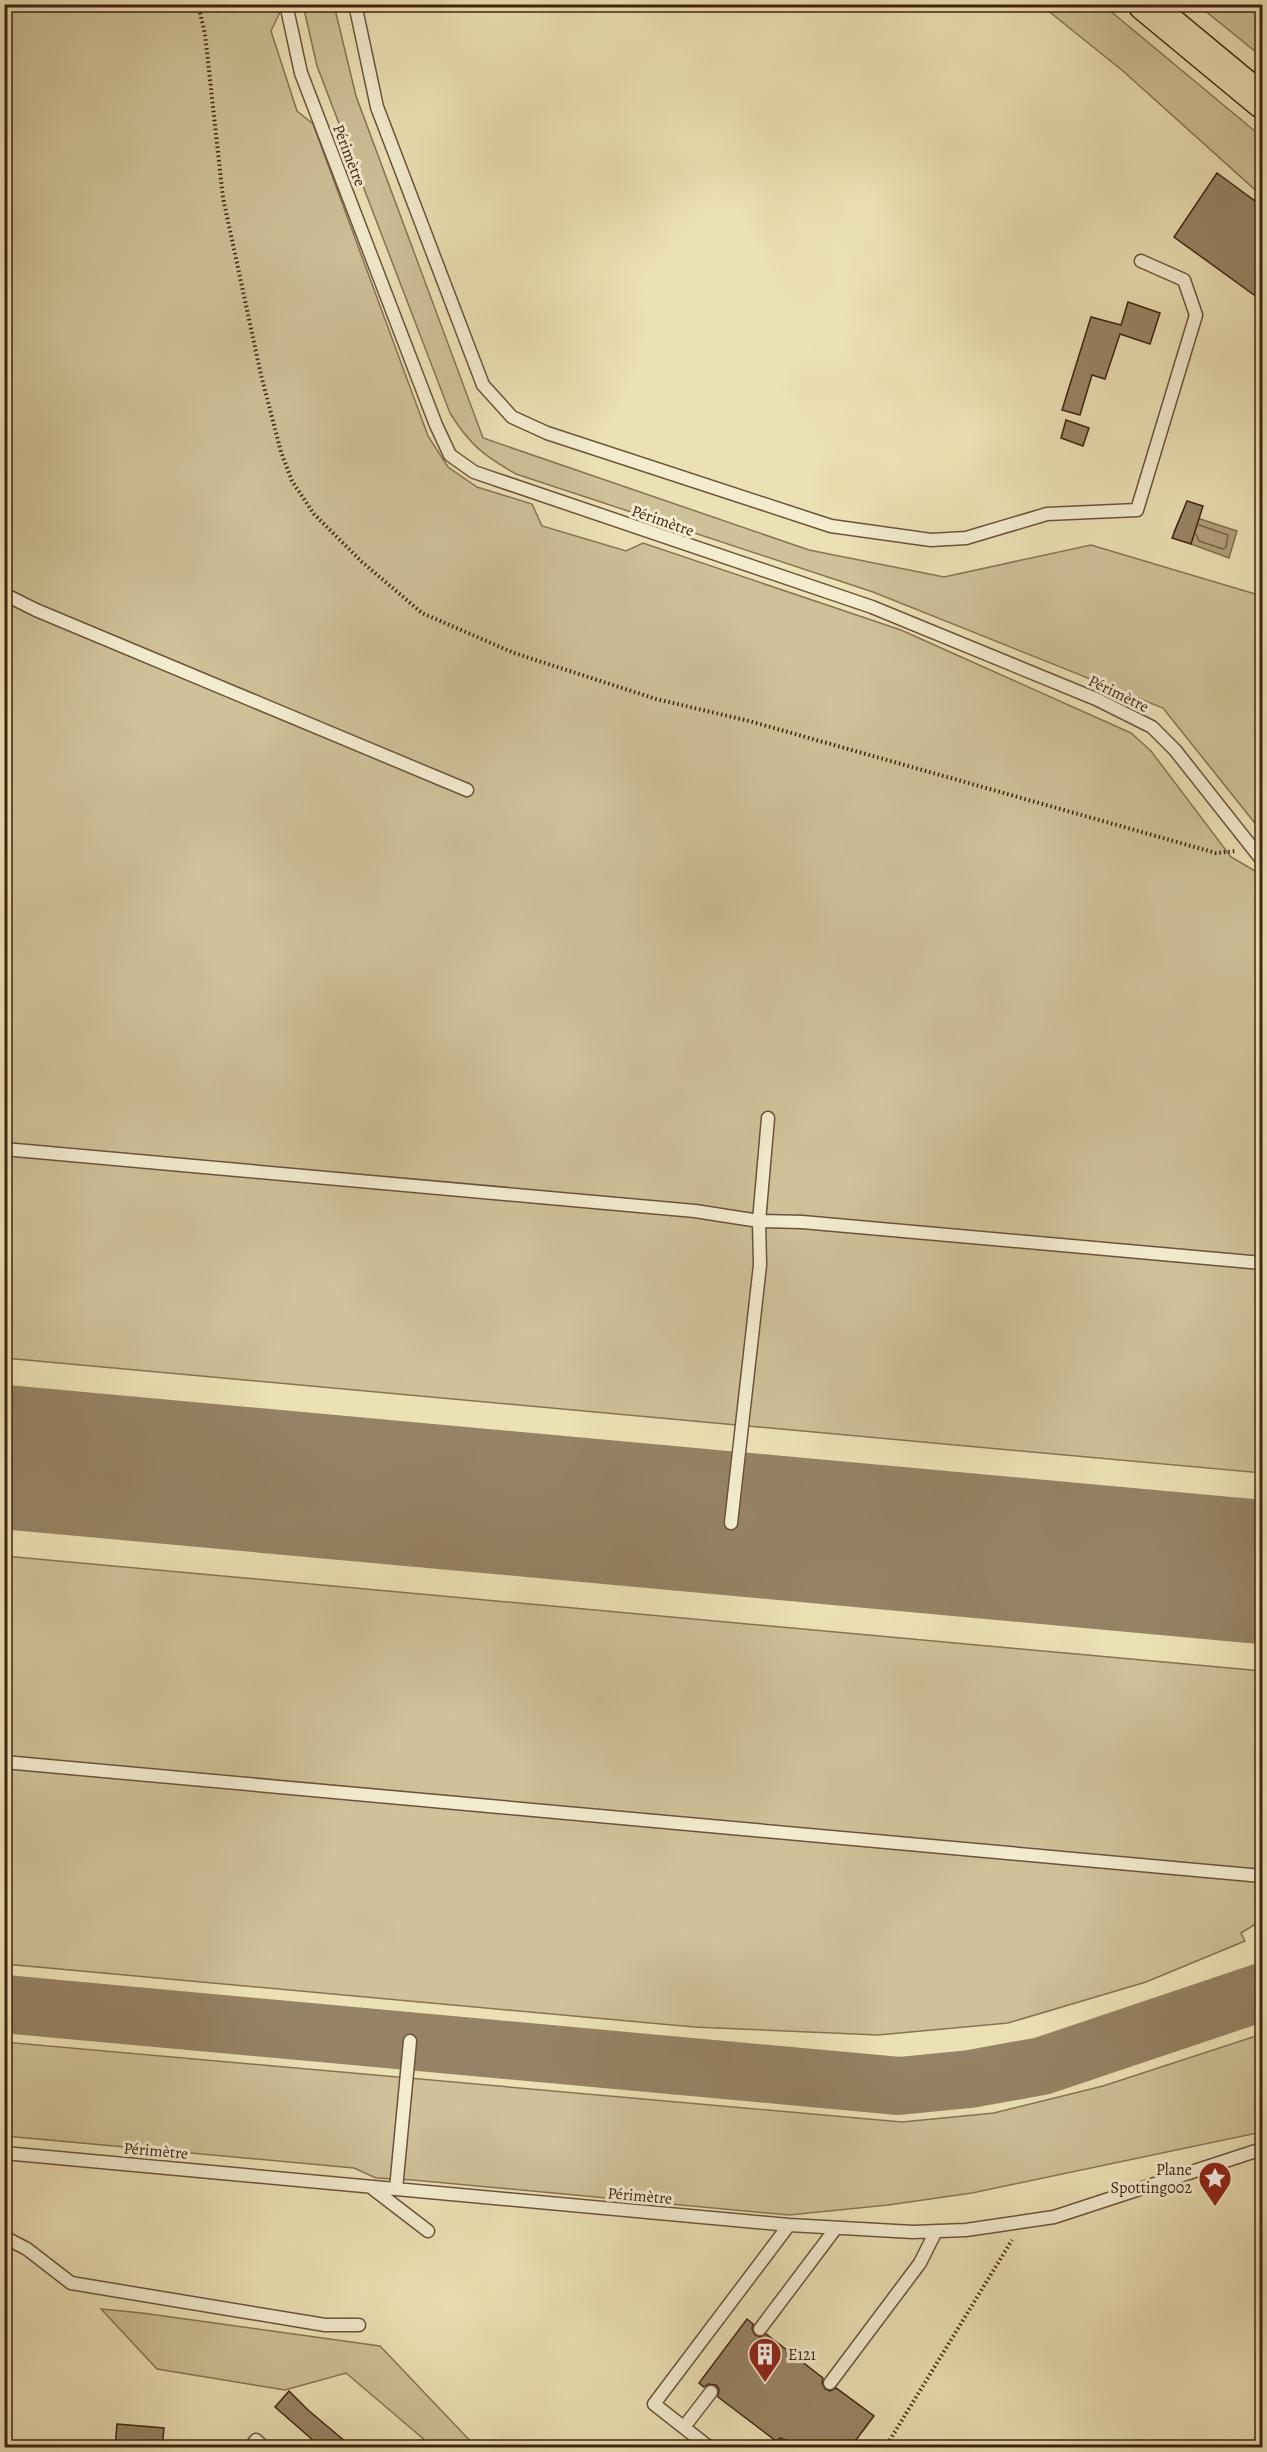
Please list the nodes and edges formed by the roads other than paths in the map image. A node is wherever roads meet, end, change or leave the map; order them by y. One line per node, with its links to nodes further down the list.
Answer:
1 (286, 4): 8 (lane, Périmètre)
2 (355, 4): 5 (lane)
3 (1144, 4): 4 (main road)
4 (1263, 101)
5 (1140, 261)
6 (4, 594): 7 (lane)
7 (466, 790)
8 (1263, 860)
9 (768, 1118): 11 (lane)
10 (4, 1149): 11 (lane)
11 (759, 1221): 12 (lane); 13 (lane)
12 (1263, 1263)
13 (731, 1524)
14 (4, 1762): 15 (lane)
15 (1263, 1876)
16 (410, 2041): 20 (lane)
17 (1263, 2149): 24 (lane, Périmètre)
18 (4, 2153): 19 (lane, Périmètre)
19 (370, 2187): 20 (lane, Périmètre); 23 (lane)
20 (396, 2189): 21 (lane, Périmètre)
21 (789, 2224): 22 (lane, Périmètre); 30 (lane)
22 (836, 2228): 24 (lane, Périmètre); 27 (lane)
23 (428, 2230)
24 (936, 2231): 28 (lane)
25 (4, 2237): 26 (lane)
26 (359, 2325)
27 (760, 2329)
28 (830, 2383)
29 (711, 2392): 30 (lane)
30 (684, 2427): 33 (lane)
31 (250, 2448): 32 (lane)
32 (265, 2448)
33 (710, 2448)

